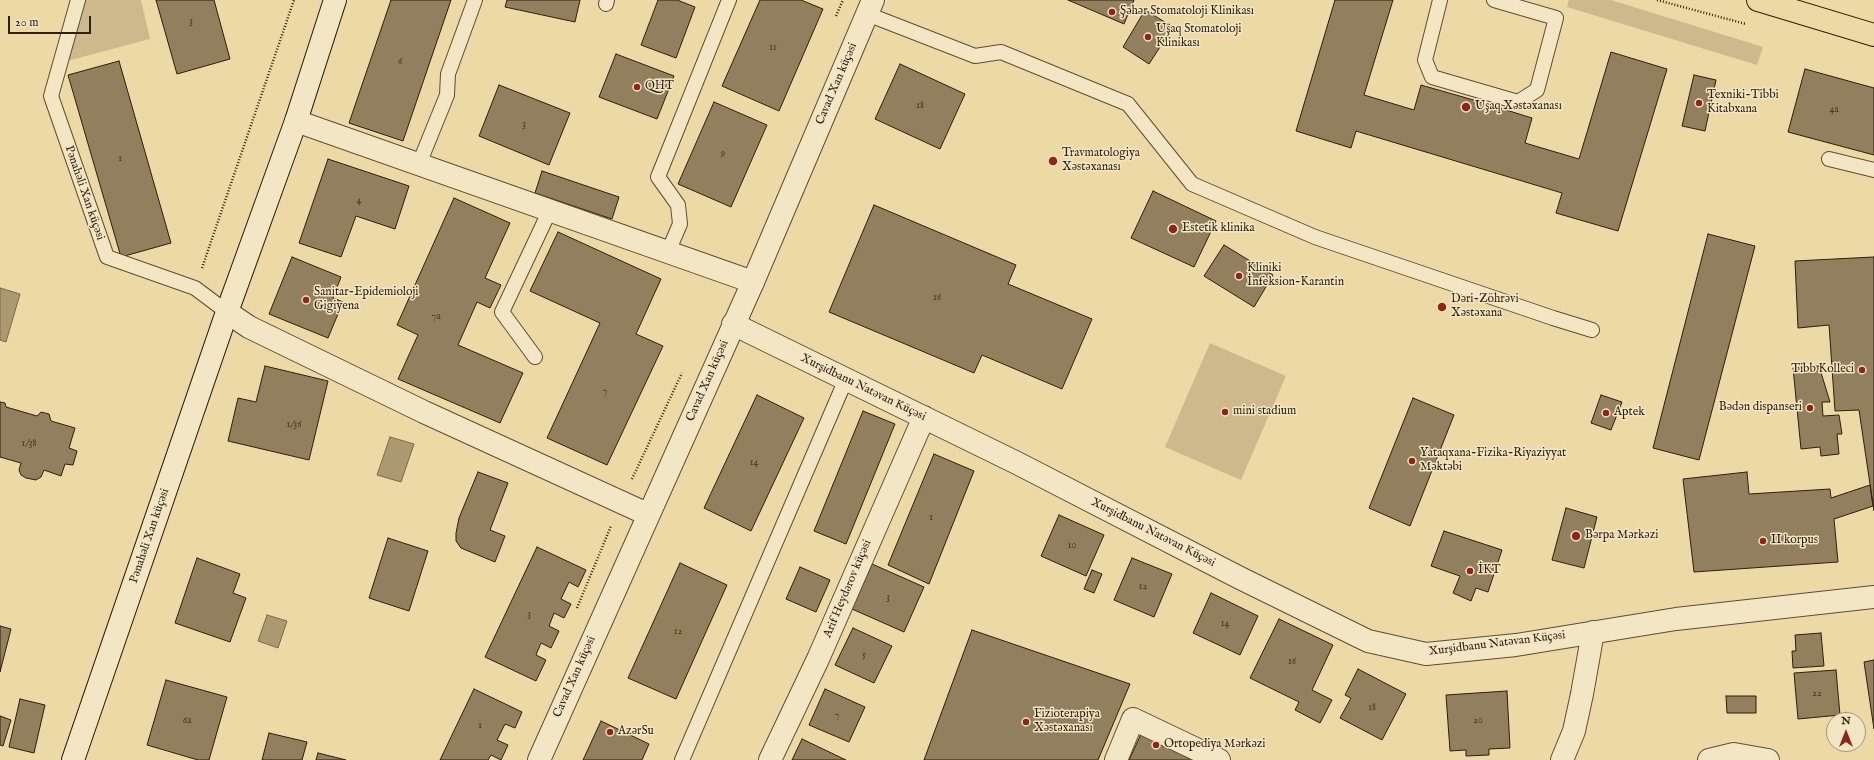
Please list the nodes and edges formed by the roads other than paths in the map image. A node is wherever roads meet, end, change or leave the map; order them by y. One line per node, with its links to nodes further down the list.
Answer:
1 (78, 0): 17 (lane, Pənahəli Xan küçəsi)
2 (335, 0): 10 (street, Pənahəli Xan küçəsi)
3 (475, 0): 12 (lane)
4 (729, 0): 15 (lane)
5 (1440, 0): 6 (lane)
6 (1494, 0)
7 (1758, 0): 9 (main road)
8 (870, 7): 16 (street, Cavad Xan küçəsi); 19 (lane)
9 (1874, 35)
10 (296, 121): 12 (street); 17 (street, Pənahəli Xan küçəsi)
11 (1829, 159): 13 (lane)
12 (419, 164): 14 (street)
13 (1874, 170)
14 (550, 210): 15 (street); 20 (lane)
15 (668, 252): 16 (street)
16 (753, 282): 18 (street, Cavad Xan küçəsi)
17 (227, 312): 23 (street); 26 (street, Pənahəli Xan küçəsi)
18 (733, 324): 21 (street, Xurşidbanu Natəvan Küçəsi); 23 (street, Cavad Xan küçəsi)
19 (1592, 330)
20 (535, 357)
21 (846, 380): 22 (street, Xurşidbanu Natəvan Küçəsi); 28 (lane)
22 (924, 417): 25 (street, Xurşidbanu Natəvan Küçəsi); 29 (street, Arif Heydərov küçəsi)
23 (647, 514): 27 (street, Cavad Xan küçəsi)
24 (1874, 597): 25 (street, Xurşidbanu Natəvan Küçəsi)
25 (1593, 632): 32 (street)
26 (73, 760)
27 (539, 760)
28 (682, 760)
29 (770, 760)
30 (1116, 760): 31 (street)
31 (1219, 760)
32 (1562, 760)
33 (1709, 760): 34 (street)
34 (1768, 760)

